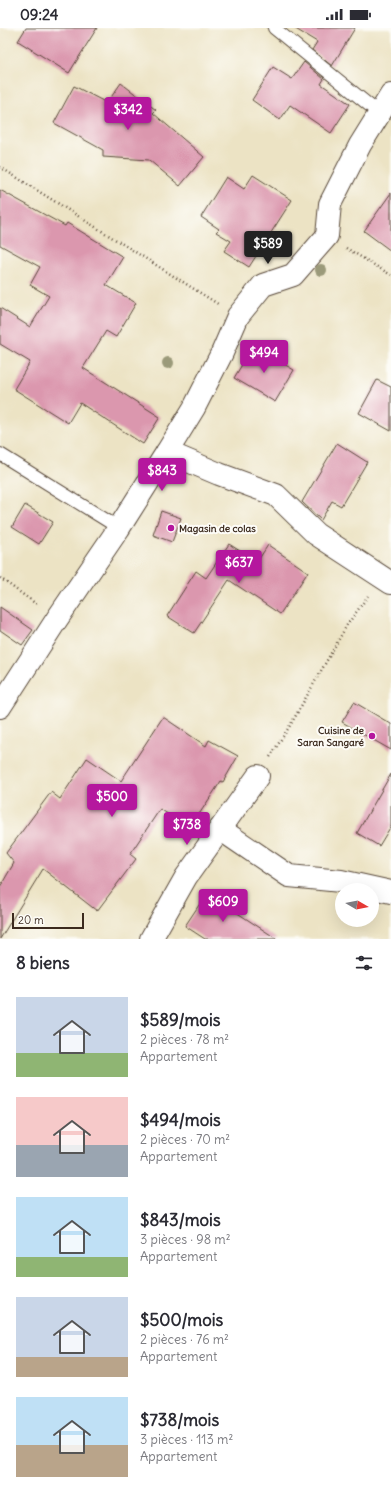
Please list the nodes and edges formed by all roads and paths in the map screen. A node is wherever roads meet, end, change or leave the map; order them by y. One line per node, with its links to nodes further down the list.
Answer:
1 (274, 28): 3 (lane)
2 (391, 95): 3 (street)
3 (380, 114): 5 (street)
4 (0, 167): 7 (path)
5 (327, 236): 6 (path); 7 (street)
6 (391, 275)
7 (238, 316): 8 (street)
8 (167, 452): 10 (street); 12 (street)
9 (0, 454): 10 (lane)
10 (119, 528): 13 (street)
11 (0, 578): 13 (path)
12 (386, 581): 15 (path)
13 (57, 619): 14 (street)
14 (0, 707)
15 (258, 776): 16 (street)
16 (220, 829): 17 (street); 18 (street)
17 (391, 892)
18 (151, 939)

